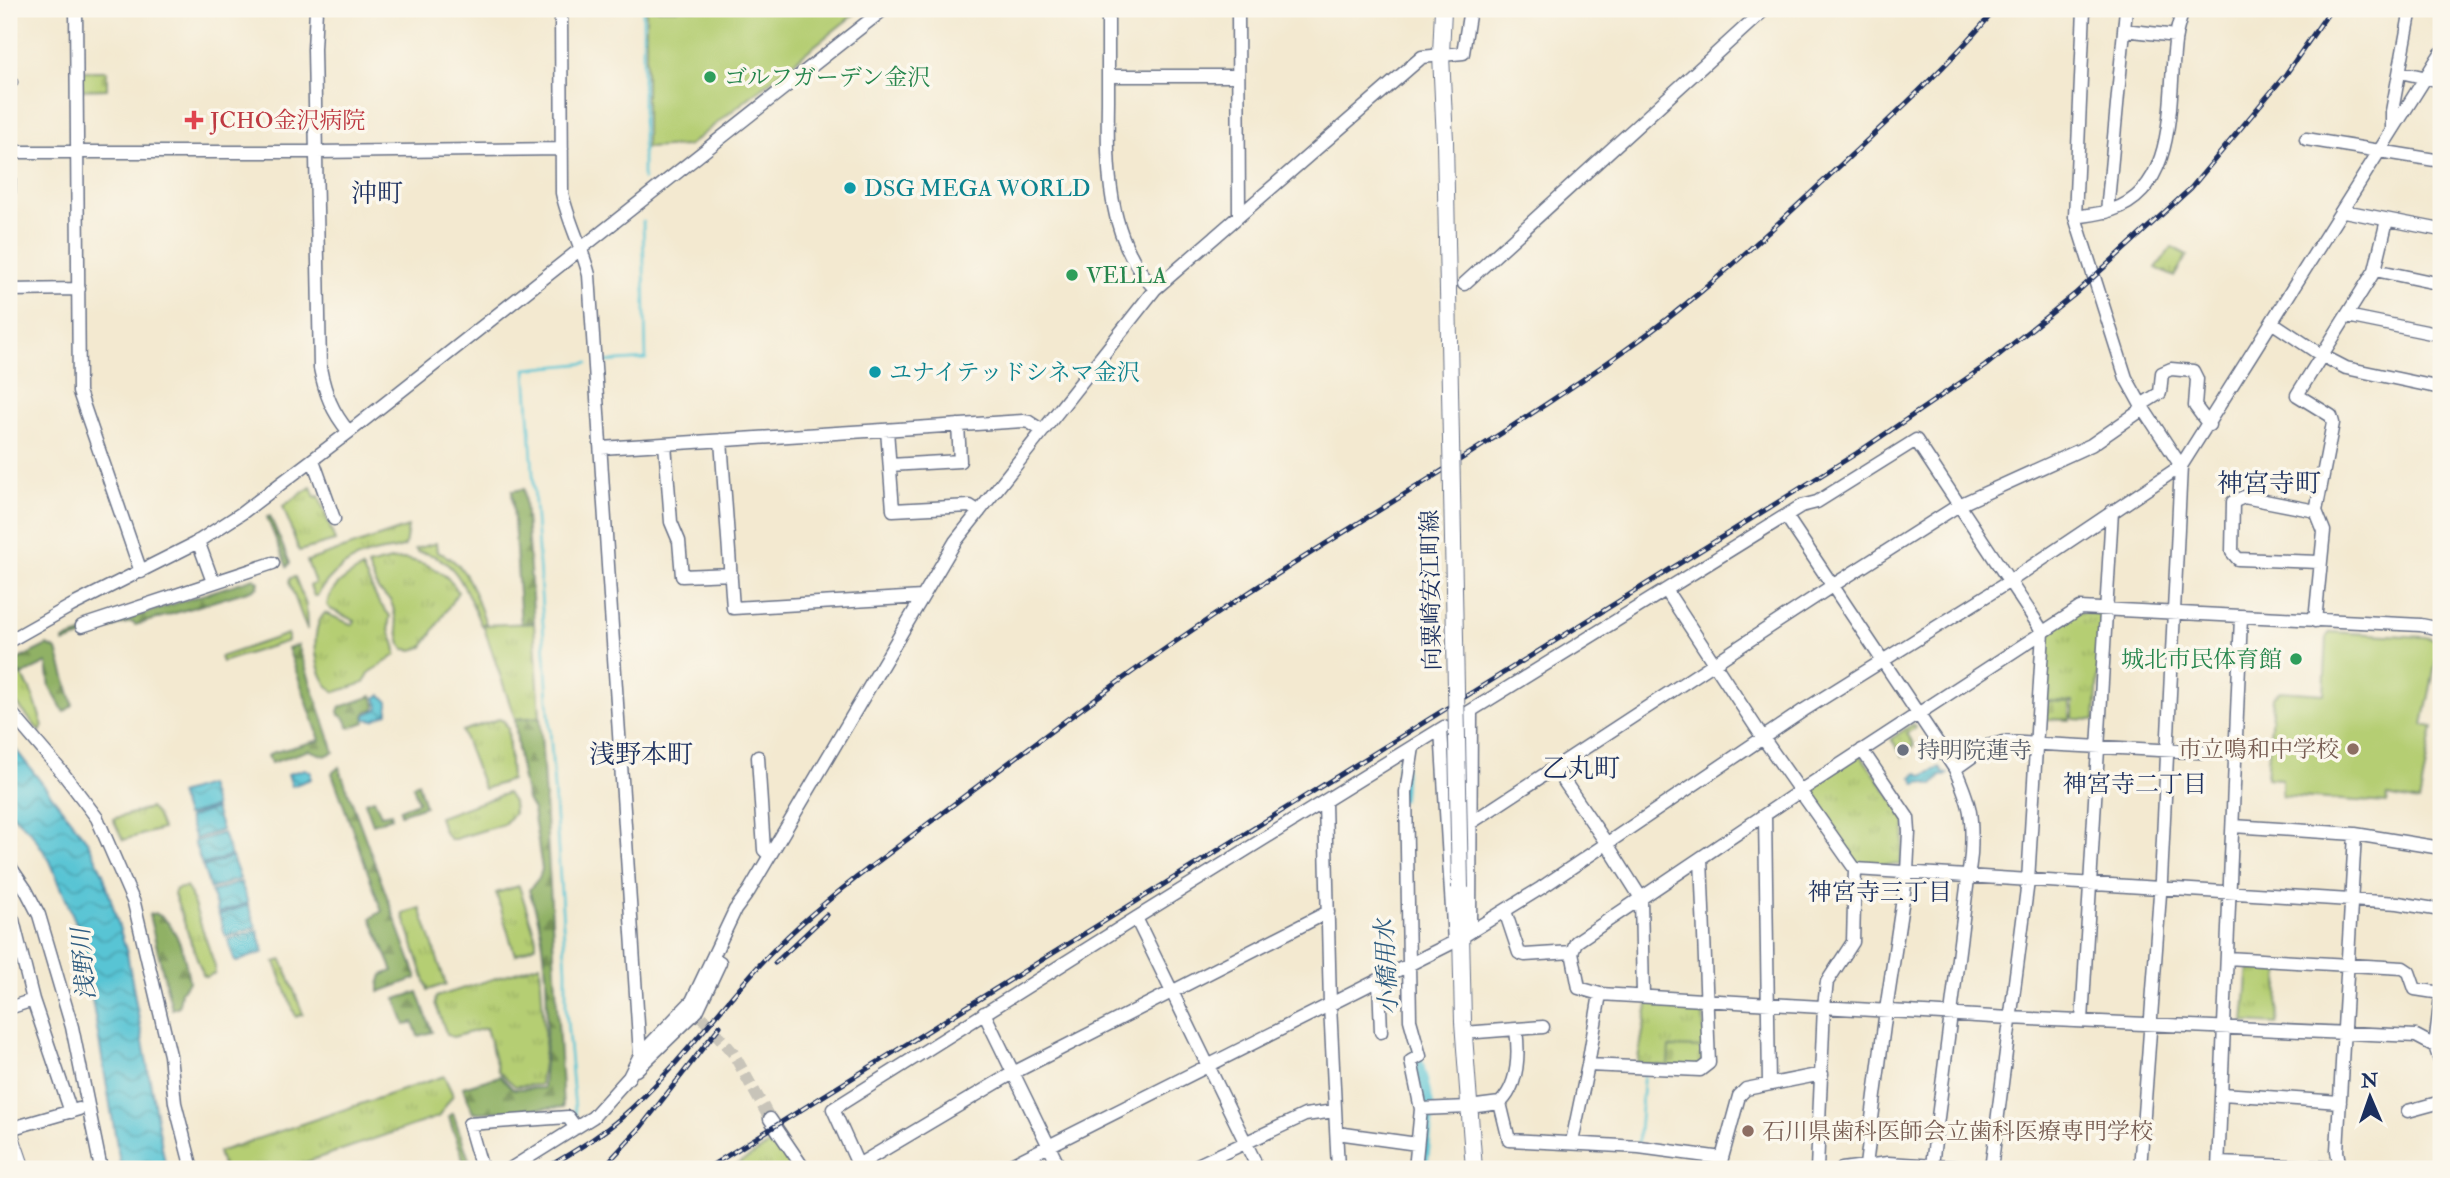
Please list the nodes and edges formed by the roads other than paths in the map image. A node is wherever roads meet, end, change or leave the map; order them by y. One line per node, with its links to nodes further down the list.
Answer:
1 (76, 9): 28 (street)
2 (316, 9): 29 (street)
3 (561, 9): 26 (street)
4 (884, 9): 38 (street)
5 (1108, 9): 19 (street)
6 (1238, 9): 20 (street)
7 (1443, 9): 17 (main road, 向粟崎安江町線)
8 (1470, 9): 17 (street)
9 (1765, 9): 40 (street)
10 (2084, 9): 35 (street)
11 (2126, 9): 14 (street)
12 (2183, 9): 15 (street)
13 (2411, 9): 18 (street)
14 (2124, 30): 15 (street); 33 (street)
15 (2176, 36): 33 (street)
16 (2441, 53): 21 (street)
17 (1441, 55): 34 (street); 126 (main road, 向粟崎安江町線, bridge)
18 (2400, 72): 21 (street); 23 (street)
19 (1108, 76): 20 (street); 43 (street)
20 (1238, 76): 34 (street)
21 (2427, 78): 22 (street); 23 (street)
22 (2441, 81)
23 (2392, 131): 27 (street)
24 (2306, 139): 27 (street)
25 (9, 146): 28 (street); 31 (street)
26 (562, 149): 29 (street); 38 (street)
27 (2382, 150): 30 (street); 32 (street)
28 (77, 152): 29 (street); 42 (street)
29 (317, 152): 55 (street)
30 (2441, 161)
31 (9, 192)
32 (2344, 211): 36 (street); 46 (street)
33 (2106, 212): 35 (street)
34 (1239, 216): 43 (street)
35 (2075, 218): 50 (street)
36 (2387, 220): 37 (street); 39 (street)
37 (2441, 230)
38 (582, 248): 55 (street); 58 (street)
39 (2375, 271): 41 (street); 45 (street)
40 (1464, 284)
41 (2441, 284)
42 (79, 289): 44 (street); 71 (street)
43 (1155, 289): 54 (street)
44 (9, 290)
45 (2347, 316): 47 (street); 48 (street)
46 (2273, 323): 48 (street); 52 (street)
47 (2441, 335)
48 (2322, 355): 49 (street); 64 (street)
49 (2441, 388)
50 (2142, 407): 52 (street); 61 (street); 62 (street)
51 (958, 425): 53 (street); 54 (street); 60 (street)
52 (2209, 425): 61 (street)
53 (887, 430): 56 (street); 60 (street)
54 (1043, 431): 65 (street)
55 (349, 432): 59 (street)
56 (721, 440): 57 (street); 72 (street)
57 (665, 444): 58 (street); 72 (street)
58 (601, 448): 156 (street)
59 (313, 460): 67 (street); 68 (street)
60 (890, 466): 65 (street)
61 (2181, 466): 63 (street); 79 (street)
62 (1959, 505): 66 (street); 73 (street); 75 (street)
63 (2112, 511): 73 (street); 78 (street)
64 (2316, 511): 69 (street); 69 (street)
65 (979, 512): 77 (street)
66 (1786, 516): 75 (street); 76 (street)
67 (334, 519)
68 (198, 541): 71 (street); 74 (street)
69 (2319, 562): 81 (street)
70 (273, 563): 74 (street)
71 (141, 572): 85 (street)
72 (731, 574): 77 (street)
73 (2010, 580): 84 (street); 86 (street)
74 (213, 582): 82 (street)
75 (1832, 586): 86 (street); 87 (street)
76 (1665, 590): 87 (street); 103 (street)
77 (922, 597): 108 (street)
78 (2106, 609): 79 (street); 84 (street); 93 (street)
79 (2175, 613): 80 (street); 95 (street)
80 (2241, 617): 81 (street); 96 (street)
81 (2315, 621): 83 (street)
82 (82, 626)
83 (2441, 629)
84 (2043, 632): 89 (street); 91 (street)
85 (9, 640)
86 (1882, 662): 89 (street); 90 (street)
87 (1714, 663): 90 (street); 98 (street)
88 (9, 710): 189 (street)
89 (1917, 715): 94 (street); 99 (street)
90 (1763, 738): 100 (street); 106 (street)
91 (2038, 743): 93 (street); 99 (street); 114 (street)
92 (1413, 747): 101 (street); 126 (street); 130 (street)
93 (2098, 747): 95 (street); 115 (street)
94 (1862, 750): 100 (street); 112 (street)
95 (2169, 751): 96 (street); 116 (street)
96 (2236, 754): 104 (street)
97 (758, 757): 108 (street)
98 (1555, 768): 103 (street); 106 (street)
99 (1955, 769): 113 (street)
100 (1800, 791): 102 (street); 111 (street)
101 (1325, 802): 123 (street); 125 (street)
102 (1765, 815): 109 (street); 139 (street)
103 (1469, 824): 126 (street)
104 (2232, 826): 105 (street); 118 (street)
105 (2355, 834): 107 (street); 120 (street)
106 (1607, 844): 119 (street); 122 (street)
107 (2441, 848)
108 (769, 855): 117 (street)
109 (1700, 858): 119 (street); 137 (street)
110 (9, 865): 168 (street)
111 (1856, 869): 112 (street); 141 (street)
112 (1907, 872): 113 (street); 143 (street)
113 (1967, 877): 114 (street); 145 (street)
114 (2028, 881): 115 (street); 146 (street)
115 (2090, 885): 116 (street); 147 (street)
116 (2161, 889): 118 (street); 148 (street)
117 (749, 891): 156 (street); 162 (street)
118 (2230, 894): 120 (street); 129 (street)
119 (1641, 898): 128 (street); 136 (street)
120 (2351, 900): 121 (street); 131 (street)
121 (2441, 910)
122 (1505, 911): 126 (street); 128 (street)
123 (1328, 912): 133 (street); 140 (street)
124 (9, 914): 127 (street)
125 (1136, 918): 133 (street); 144 (street)
126 (1462, 937): 130 (street); 154 (main road, 向粟崎安江町線)
127 (14, 944): 138 (street)
128 (1572, 952): 134 (street)
129 (2227, 958): 131 (street); 150 (street)
130 (1410, 966): 132 (street); 170 (street)
131 (2347, 966): 135 (street); 153 (street)
132 (1379, 981): 140 (street); 152 (street)
133 (1171, 993): 159 (street); 160 (street)
134 (1600, 994): 136 (street); 158 (street)
135 (2441, 994): 155 (street)
136 (1643, 996): 137 (street)
137 (1704, 999): 139 (street); 158 (street)
138 (33, 1000): 142 (street); 173 (street)
139 (1768, 1003): 141 (street); 163 (street)
140 (1330, 1005): 159 (street); 171 (street)
141 (1824, 1006): 143 (street); 161 (street)
142 (9, 1008)
143 (1886, 1010): 145 (street); 183 (street)
144 (984, 1013): 160 (street); 186 (street)
145 (1950, 1014): 146 (street); 184 (street)
146 (2010, 1018): 147 (street); 203 (street)
147 (2082, 1021): 148 (street)
148 (2151, 1024): 150 (street); 204 (street)
149 (1543, 1027): 151 (street)
150 (2224, 1027): 153 (street); 164 (street)
151 (1516, 1029): 154 (street); 165 (street)
152 (1381, 1032)
153 (2343, 1032): 155 (street); 166 (street)
154 (1464, 1033): 169 (main road, 向粟崎安江町線)
155 (2438, 1045): 157 (street)
156 (640, 1055): 162 (street)
157 (2441, 1064)
158 (1588, 1065): 179 (street)
159 (1210, 1067): 178 (street); 181 (street)
160 (1013, 1073): 181 (street); 186 (street)
161 (1822, 1074): 163 (street); 200 (street)
162 (629, 1077): 175 (street)
163 (1769, 1084): 182 (street)
164 (2222, 1094): 166 (street); 185 (street)
165 (1500, 1102): 169 (street); 179 (street)
166 (2340, 1102): 205 (street)
167 (2441, 1102): 172 (street)
168 (89, 1106): 173 (street); 188 (street)
169 (1469, 1107): 170 (street); 199 (main road, 向粟崎安江町線)
170 (1421, 1109): 180 (street)
171 (1335, 1111): 177 (street); 178 (street)
172 (2408, 1111)
173 (71, 1112): 176 (street)
174 (769, 1119): 192 (street)
175 (576, 1128): 190 (street); 191 (street)
176 (9, 1130): 187 (main road)
177 (1337, 1133): 180 (street); 197 (street)
178 (1245, 1142): 195 (street); 196 (street)
179 (1572, 1142): 182 (street)
180 (1416, 1144): 198 (street)
181 (1048, 1147): 193 (street); 194 (street)
182 (1721, 1163)
183 (1866, 1165): 184 (street); 201 (street)
184 (1932, 1165): 202 (street)
185 (2218, 1166): 205 (street)
186 (859, 1167)
187 (22, 1169)
188 (101, 1169)
189 (192, 1169)
190 (482, 1169)
191 (510, 1169)
192 (804, 1169)
193 (1003, 1169)
194 (1060, 1169)
195 (1189, 1169)
196 (1255, 1169)
197 (1338, 1169)
198 (1415, 1169)
199 (1474, 1169)
200 (1817, 1169)
201 (1842, 1169)
202 (1981, 1169)
203 (1991, 1169)
204 (2140, 1169)
205 (2340, 1169)

